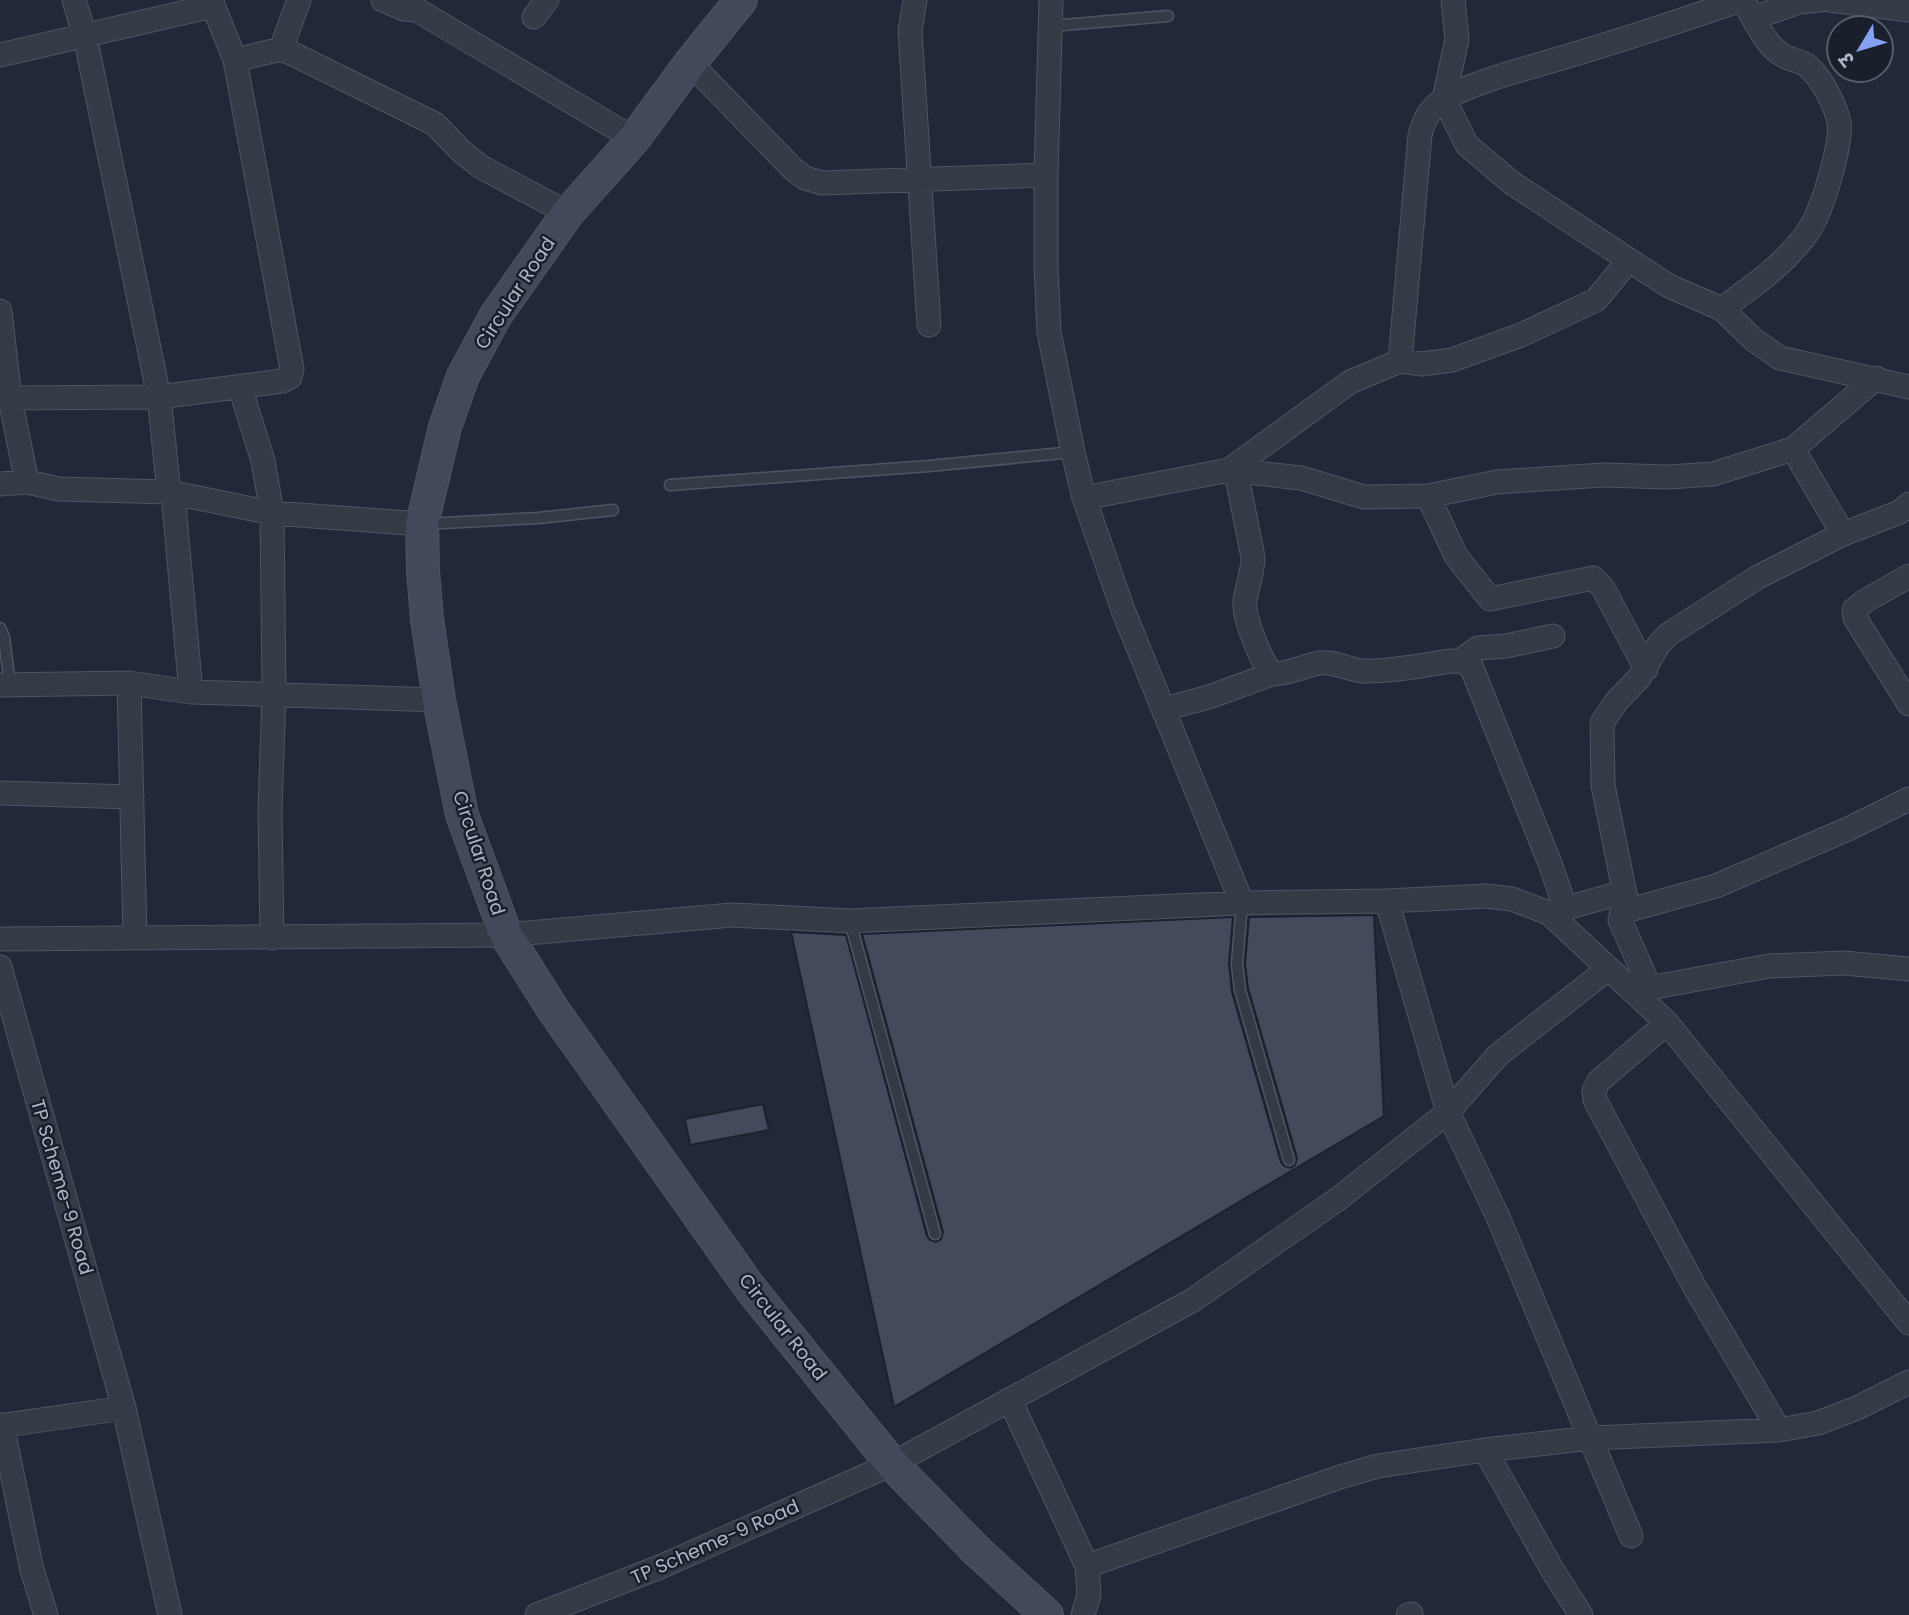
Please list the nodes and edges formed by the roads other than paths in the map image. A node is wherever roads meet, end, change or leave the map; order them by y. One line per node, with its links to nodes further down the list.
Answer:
1 (74, 0): 16 (street)
2 (299, 0): 17 (street)
3 (383, 0): 11 (street)
4 (741, 0): 20 (main road, Circular Road)
5 (915, 0): 24 (street)
6 (1051, 0): 15 (street)
7 (1452, 0): 21 (street)
8 (1819, 0): 12 (street)
9 (1830, 0): 13 (street)
10 (212, 3): 16 (street); 19 (street)
11 (419, 5): 22 (street)
12 (1746, 6): 21 (street); 27 (street)
13 (1909, 10)
14 (1168, 16): 15 (lane)
15 (1051, 26): 23 (street)
16 (85, 36): 18 (street); 34 (street)
17 (282, 49): 19 (street); 25 (street)
18 (0, 55)
19 (235, 60): 32 (street)
20 (690, 63): 22 (main road, Circular Road); 24 (street)
21 (1444, 99): 26 (street); 30 (street)
22 (634, 139): 25 (main road, Circular Road)
23 (1046, 175): 24 (street); 37 (street)
24 (921, 179): 29 (street)
25 (568, 213): 48 (main road, Circular Road)
26 (1629, 260): 27 (street); 30 (street)
27 (1722, 309): 31 (street)
28 (0, 311): 35 (street)
29 (929, 325)
30 (1400, 361): 38 (street)
31 (1876, 378): 33 (street); 36 (street)
32 (240, 387): 34 (street); 46 (street)
33 (1909, 387)
34 (159, 397): 35 (street); 42 (street)
35 (5, 399): 39 (street)
36 (1793, 449): 43 (street); 49 (street)
37 (1073, 452): 41 (lane); 44 (street)
38 (1232, 471): 43 (street); 44 (street); 55 (street)
39 (27, 482): 40 (street); 42 (street)
40 (0, 484)
41 (670, 485)
42 (171, 493): 46 (street); 58 (street)
43 (1428, 496): 54 (street)
44 (1084, 498): 62 (street)
45 (613, 510): 48 (lane)
46 (272, 513): 48 (street); 59 (street)
47 (1906, 513): 49 (street)
48 (422, 524): 60 (main road, Circular Road)
49 (1843, 534): 54 (street)
50 (1909, 576): 61 (street)
51 (0, 628): 57 (lane)
52 (1553, 636): 53 (street)
53 (1460, 661): 55 (street); 69 (street)
54 (1646, 669): 66 (street)
55 (1272, 674): 62 (street)
56 (129, 683): 57 (street); 58 (street); 64 (street)
57 (5, 685)
58 (191, 692): 59 (street)
59 (274, 693): 60 (street); 73 (street)
60 (439, 700): 71 (main road, Circular Road)
61 (1909, 704)
62 (1164, 709): 68 (street)
63 (0, 793): 64 (street)
64 (132, 797): 72 (street)
65 (1909, 799): 66 (street)
66 (1626, 900): 69 (street); 78 (street)
67 (1387, 901): 68 (street); 69 (street); 80 (street)
68 (1242, 903): 70 (street); 81 (lane)
69 (1557, 910): 76 (street)
70 (850, 921): 71 (street); 82 (lane)
71 (506, 935): 73 (street); 91 (main road, Circular Road)
72 (135, 937): 73 (street); 74 (street)
73 (272, 938)
74 (0, 939)
75 (0, 967): 86 (street, TP Scheme-9 Road)
76 (1608, 969): 78 (street); 80 (street, TP Scheme-9 Road)
77 (1909, 969): 78 (street)
78 (1642, 990): 79 (street)
79 (1667, 1023): 83 (street); 88 (street)
80 (1448, 1112): 85 (street, TP Scheme-9 Road); 89 (street)
81 (1289, 1160)
82 (935, 1234)
83 (1906, 1315)
84 (1909, 1382): 88 (street)
85 (1010, 1400): 91 (street, TP Scheme-9 Road); 93 (street)
86 (124, 1408): 87 (street); 95 (street, TP Scheme-9 Road)
87 (1, 1425): 94 (street)
88 (1779, 1430): 89 (street)
89 (1591, 1438): 90 (street); 92 (street)
90 (1485, 1450): 93 (street); 99 (street)
91 (891, 1464): 96 (street, TP Scheme-9 Road); 97 (main road, Circular Road)
92 (1631, 1536)
93 (1087, 1566): 98 (street)
94 (46, 1615)
95 (170, 1615)
96 (537, 1615)
97 (1047, 1615)
98 (1083, 1615)
99 (1581, 1615)

